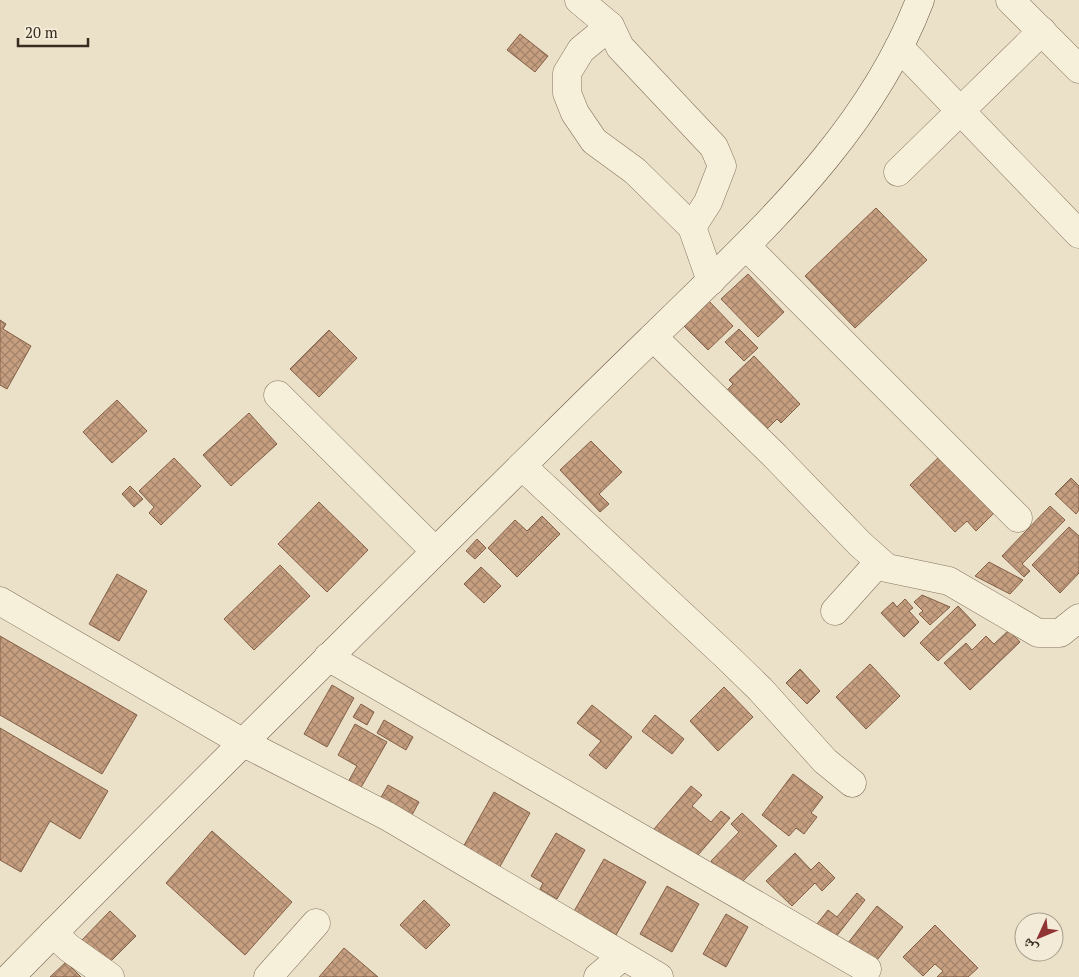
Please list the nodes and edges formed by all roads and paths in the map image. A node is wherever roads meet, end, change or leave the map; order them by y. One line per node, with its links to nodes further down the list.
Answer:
1 (579, 0): 4 (street)
2 (920, 0): 6 (street)
3 (1010, 0): 5 (street)
4 (610, 26): 10 (street); 10 (street)
5 (1042, 31): 7 (street); 8 (street)
6 (899, 47): 8 (street); 12 (street)
7 (1079, 69)
8 (959, 112): 9 (street); 11 (street)
9 (898, 172)
10 (692, 227): 13 (street)
11 (1079, 234)
12 (746, 246): 13 (street); 17 (street)
13 (711, 281): 14 (street)
14 (653, 337): 16 (street); 19 (street)
15 (278, 395): 18 (street)
16 (522, 466): 18 (street); 25 (street)
17 (1018, 518)
18 (435, 551): 23 (street)
19 (879, 562): 21 (street); 22 (street)
20 (0, 601): 24 (street)
21 (835, 611)
22 (1079, 618)
23 (328, 657): 24 (street); 29 (street)
24 (242, 742): 27 (street); 28 (street)
25 (852, 783)
26 (316, 923): 32 (street)
27 (53, 933): 30 (street); 31 (street)
28 (622, 957): 33 (street); 34 (street)
29 (867, 969)
30 (10, 977)
31 (110, 977)
32 (268, 977)
33 (598, 977)
34 (658, 977)

